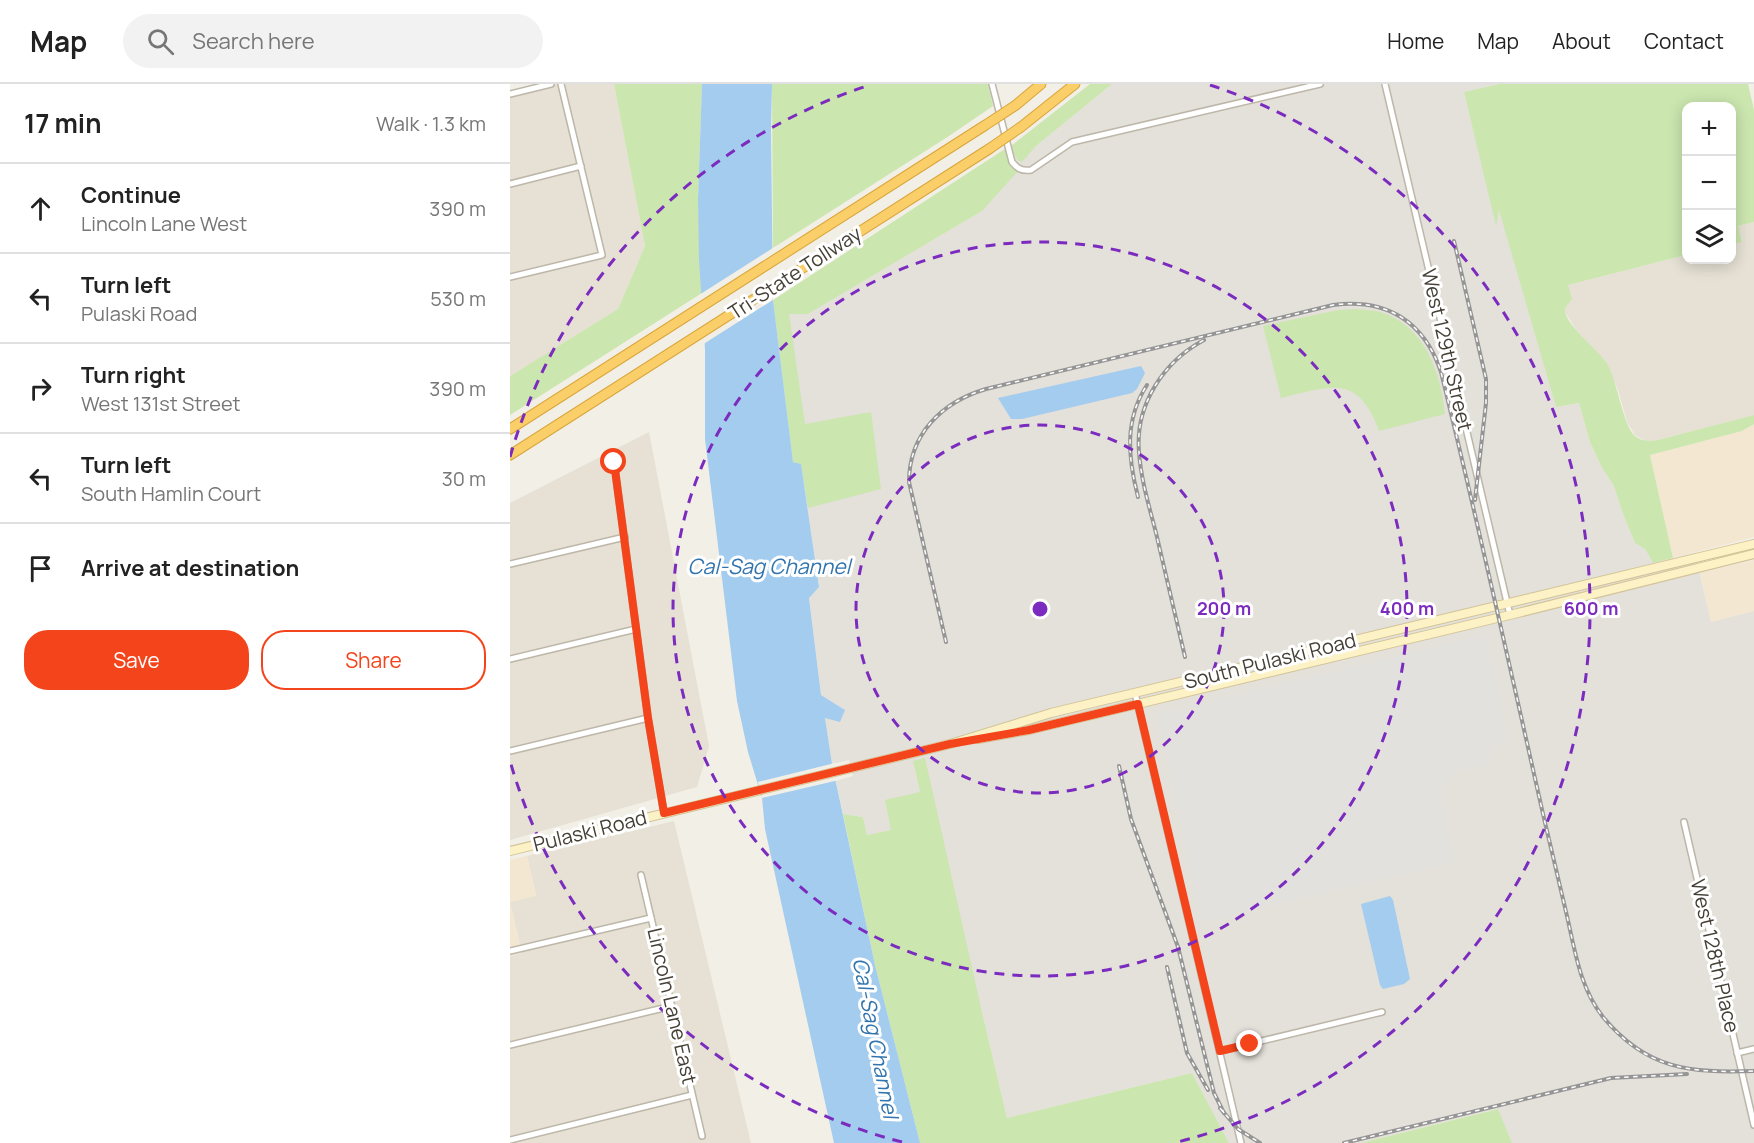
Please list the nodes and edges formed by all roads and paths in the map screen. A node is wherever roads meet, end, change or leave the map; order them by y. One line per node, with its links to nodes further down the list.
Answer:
1 (551, 84): 8 (street)
2 (561, 84): 9 (street)
3 (992, 84): 6 (street)
4 (1041, 84): 12 (highway, Tri-State Tollway, bridge)
5 (1075, 84): 13 (highway, Tri-State Tollway, bridge)
6 (1320, 84)
7 (1385, 84): 19 (street, West 129th Street)
8 (510, 93)
9 (581, 166): 10 (street); 11 (street)
10 (510, 184)
11 (510, 277)
12 (510, 429)
13 (510, 455)
14 (614, 462): 15 (street)
15 (625, 537): 18 (street); 21 (street)
16 (1754, 544): 19 (main road, South Pulaski Road)
17 (1754, 554): 20 (main road, South Pulaski Road)
18 (510, 564)
19 (1508, 603): 20 (street, West 129th Street); 23 (main road, South Pulaski Road)
20 (1510, 615): 24 (main road, South Pulaski Road)
21 (636, 629): 22 (street); 25 (street)
22 (510, 659)
23 (1135, 693): 24 (street); 26 (main road, Pulaski Road)
24 (1138, 704): 26 (main road, Pulaski Road); 38 (street)
25 (648, 718): 27 (street); 28 (street)
26 (950, 744): 28 (main road, Pulaski Road)
27 (510, 751)
28 (664, 813): 30 (main road, Pulaski Road)
29 (1684, 822): 39 (street, West 128th Place)
30 (510, 851)
31 (641, 875): 32 (street, Lincoln Lane East)
32 (651, 918): 33 (street); 34 (street, Lincoln Lane East)
33 (510, 951)
34 (672, 1006): 36 (street); 40 (street, Lincoln Lane East)
35 (1382, 1012): 38 (street)
36 (510, 1045)
37 (1754, 1049): 39 (street)
38 (1220, 1051): 44 (street)
39 (1737, 1053): 41 (street, West 128th Place)
40 (692, 1095): 42 (street, Lincoln Lane East); 43 (street)
41 (1754, 1125)
42 (702, 1136)
43 (510, 1140)
44 (1242, 1143)

